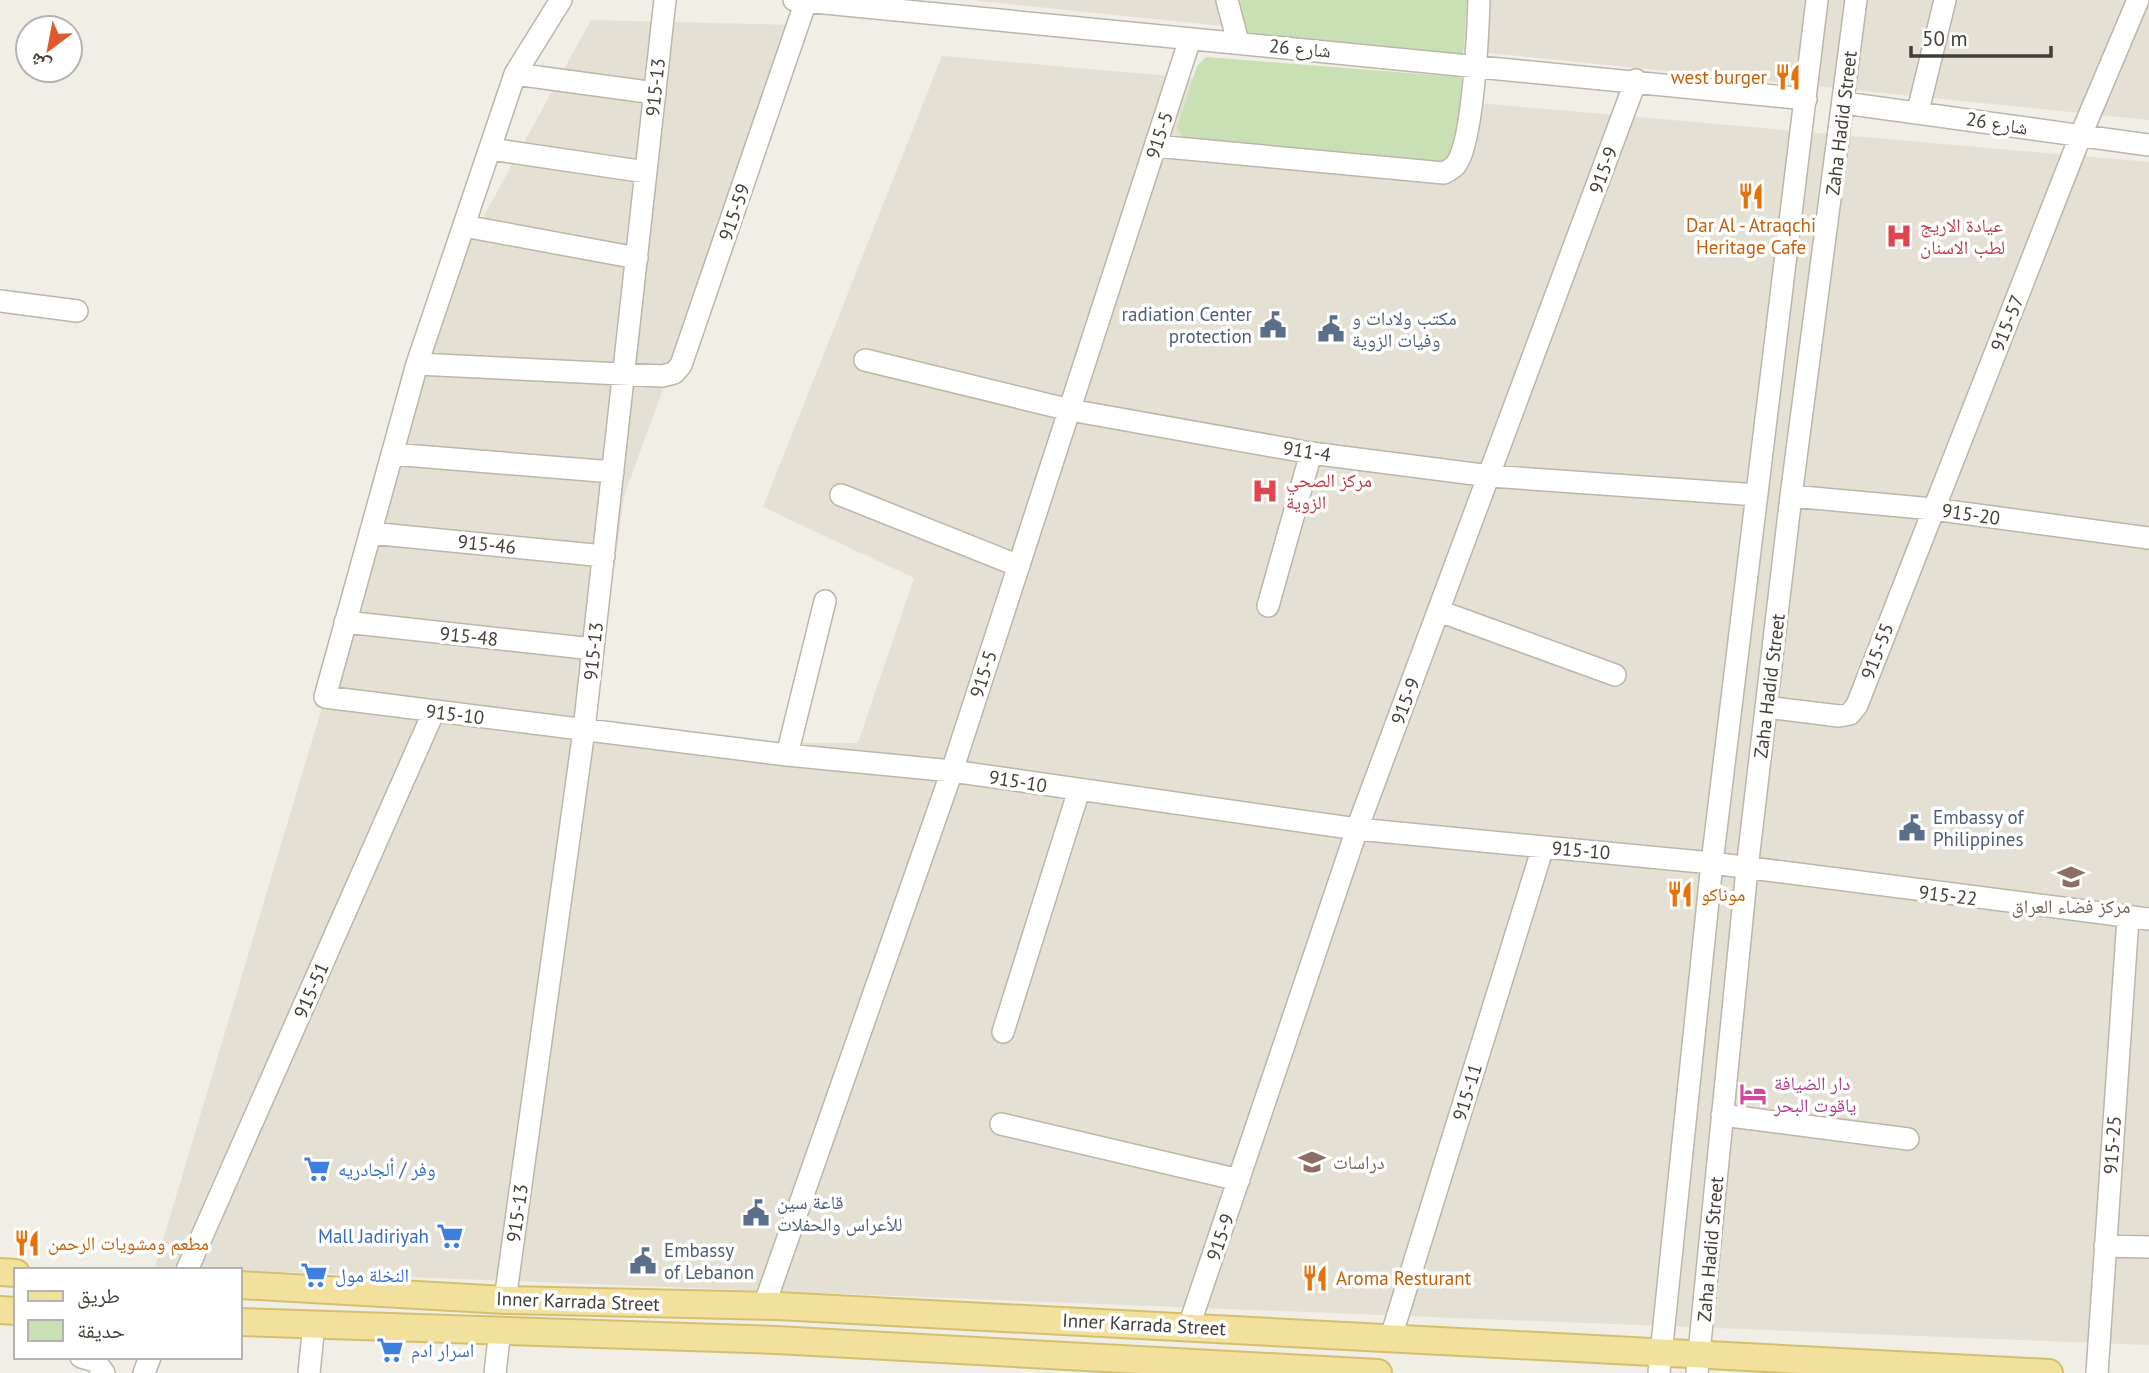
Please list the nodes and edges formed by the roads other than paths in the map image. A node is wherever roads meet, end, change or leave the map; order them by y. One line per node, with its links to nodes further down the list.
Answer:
1 (561, 0): 13 (street)
2 (665, 0): 15 (street, 915-13)
3 (1227, 0): 11 (street)
4 (1479, 0): 12 (street)
5 (1817, 0): 16 (street, Zaha Hadid Street)
6 (1856, 0): 17 (street, Zaha Hadid Street)
7 (1945, 0): 18 (street)
8 (2137, 0): 19 (street, 915-57)
9 (809, 1): 10 (street, شارع 26); 30 (street, 915-59)
10 (1190, 39): 11 (street, شارع 26); 21 (street, 915-5)
11 (1238, 42): 12 (street, شارع 26)
12 (1476, 64): 14 (street, شارع 26); 21 (street)
13 (515, 74): 15 (street); 22 (street)
14 (1636, 80): 16 (street, شارع 26); 35 (street, 915-9)
15 (655, 93): 23 (street, 915-13)
16 (1806, 99): 37 (street, Zaha Hadid Street)
17 (1844, 103): 18 (street, شارع 26); 38 (street, Zaha Hadid Street)
18 (1918, 111): 19 (street, شارع 26)
19 (2080, 137): 20 (street, شارع 26); 39 (street, 915-57)
20 (2149, 145)
21 (1156, 146): 31 (street, 915-5)
22 (490, 149): 23 (street); 24 (street)
23 (646, 172): 25 (street, 915-13)
24 (464, 226): 25 (street); 29 (street)
25 (637, 258): 30 (street, 915-13)
26 (0, 301): 27 (street)
27 (77, 312)
28 (865, 359): 31 (street, 911-4)
29 (417, 364): 30 (street, 915-59); 33 (street)
30 (624, 376): 34 (street, 915-13)
31 (1070, 410): 32 (street, 911-4); 43 (street, 915-5)
32 (1311, 453): 35 (street, 911-4); 45 (street)
33 (392, 454): 34 (street); 40 (street)
34 (613, 472): 42 (street, 915-13)
35 (1490, 475): 37 (street, 911-4); 46 (street, 915-9)
36 (841, 495): 43 (street)
37 (1757, 495): 58 (street, Zaha Hadid Street)
38 (1791, 496): 39 (street, 915-20); 50 (street, Zaha Hadid Street)
39 (1933, 509): 41 (street, 915-20); 50 (street, 915-55)
40 (370, 533): 42 (street, 915-46); 47 (street)
41 (2149, 538)
42 (604, 556): 48 (street, 915-13)
43 (1019, 566): 54 (street, 915-5)
44 (825, 601): 53 (street)
45 (1268, 606)
46 (1439, 611): 49 (street); 56 (street, 915-9)
47 (345, 622): 48 (street, 915-48); 51 (street, 915-10)
48 (593, 649): 52 (street, 915-13)
49 (1615, 675)
50 (1766, 707): 59 (street, Zaha Hadid Street)
51 (434, 711): 52 (street, 915-10); 68 (street, 915-51)
52 (584, 730): 53 (street, 915-10); 70 (street, 915-13)
53 (787, 755): 54 (street, 915-10)
54 (952, 771): 55 (street, 915-10); 71 (street, 915-5)
55 (1079, 790): 56 (street, 915-10); 61 (street)
56 (1357, 829): 57 (street, 915-10); 65 (street, 915-9)
57 (1543, 847): 58 (street, 915-10); 76 (street, 915-11)
58 (1712, 863): 59 (street, 915-10); 80 (street, Zaha Hadid Street)
59 (1748, 869): 60 (street, 915-22); 62 (street, Zaha Hadid Street)
60 (2138, 918): 66 (street, 915-25)
61 (1003, 1032)
62 (1722, 1115): 64 (street); 81 (street, Zaha Hadid Street)
63 (1001, 1124): 65 (street)
64 (1908, 1139)
65 (1239, 1180): 74 (street, 915-9)
66 (2105, 1246): 67 (street); 88 (street, 915-25)
67 (2149, 1247)
68 (188, 1268)
69 (242, 1285): 70 (main road, Inner Karrada Street)
70 (505, 1300): 71 (main road, Inner Karrada Street)
71 (771, 1306): 74 (main road, Inner Karrada Street); 77 (main road)
72 (242, 1322): 73 (main road, Inner Karrada Street)
73 (314, 1324): 75 (main road, Inner Karrada Street); 84 (street)
74 (1199, 1327): 76 (main road, Inner Karrada Street); 79 (main road)
75 (500, 1330): 77 (main road, Inner Karrada Street); 85 (street)
76 (1391, 1337): 80 (main road, Inner Karrada Street)
77 (776, 1340): 79 (main road, Inner Karrada Street)
78 (88, 1359): 83 (street)
79 (1207, 1362): 82 (main road, Inner Karrada Street)
80 (1660, 1362): 81 (main road, Inner Karrada Street)
81 (1698, 1364): 87 (main road, Inner Karrada Street)
82 (1281, 1370): 86 (main road, Inner Karrada Street)
83 (104, 1373)
84 (309, 1373)
85 (495, 1373)
86 (1378, 1373)
87 (2049, 1373)
88 (2097, 1373)

